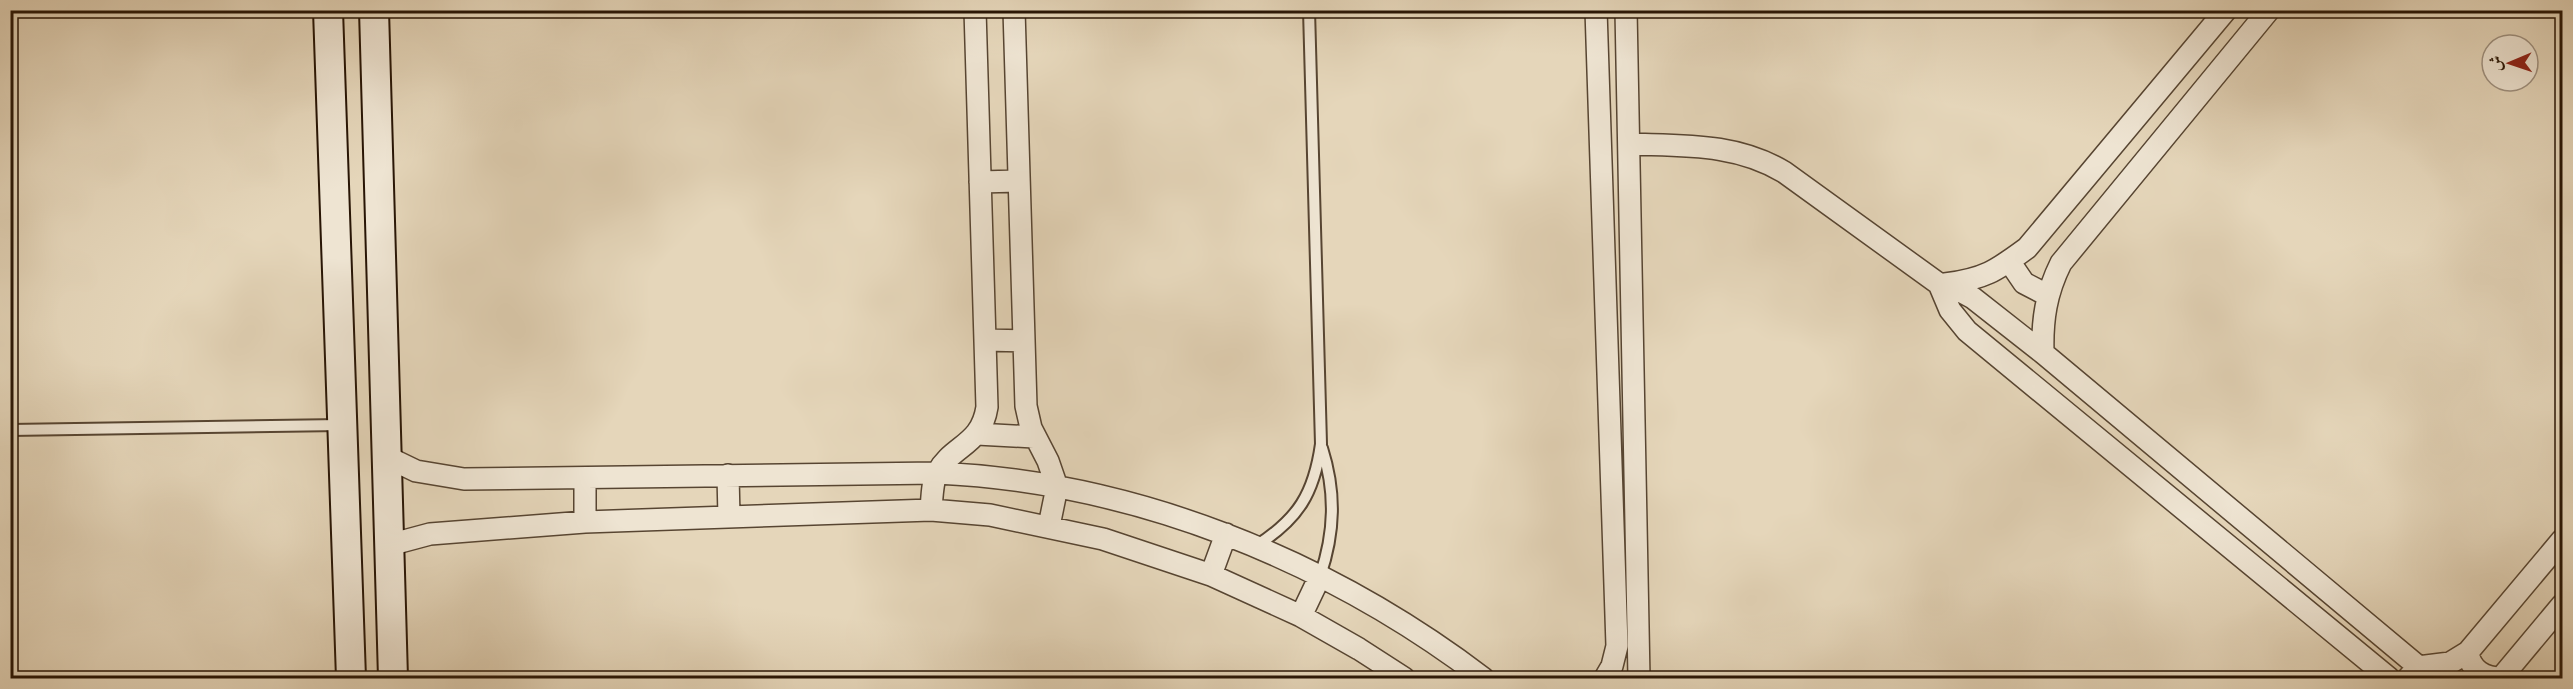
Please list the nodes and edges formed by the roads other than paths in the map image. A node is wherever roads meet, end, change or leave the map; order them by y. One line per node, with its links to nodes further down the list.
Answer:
1 (328, 10): 19 (street)
2 (374, 10): 18 (street)
3 (975, 10): 14 (street)
4 (1014, 10): 13 (street)
5 (1309, 10): 29 (lane)
6 (1596, 10): 17 (street)
7 (1626, 10): 12 (street)
8 (2226, 10): 10 (street)
9 (2269, 10): 11 (street)
10 (2160, 87): 11 (street); 15 (street)
11 (2186, 109): 21 (street)
12 (1630, 144): 16 (street); 20 (street)
13 (1018, 181): 14 (street); 23 (street)
14 (980, 182): 22 (street)
15 (2009, 261): 20 (street); 21 (street)
16 (1632, 273): 17 (street); 49 (street)
17 (1605, 274): 48 (street)
18 (382, 276): 19 (street); 31 (street)
19 (337, 277): 25 (street)
20 (1939, 284): 24 (street); 59 (street)
21 (2047, 295): 24 (street)
22 (985, 340): 23 (street); 27 (street)
23 (1023, 341): 28 (street)
24 (2043, 353): 52 (street)
25 (342, 425): 26 (lane); 30 (street)
26 (10, 430)
27 (977, 434): 28 (street); 32 (street)
28 (1034, 437): 35 (street)
29 (1321, 444): 44 (lane); 46 (lane)
30 (343, 455): 31 (street); 43 (street)
31 (387, 457): 34 (street); 42 (street)
32 (937, 473): 33 (street); 35 (street); 36 (street)
33 (728, 475): 34 (street); 37 (street)
34 (585, 478): 38 (street)
35 (1057, 487): 39 (street); 40 (street)
36 (931, 510): 37 (street); 39 (street)
37 (729, 517): 38 (street)
38 (585, 522): 42 (street)
39 (1049, 526): 45 (street)
40 (1226, 534): 44 (street); 45 (street)
41 (2562, 540): 51 (street)
42 (389, 545): 43 (street); 54 (street)
43 (347, 546): 53 (street)
44 (1256, 546): 46 (street)
45 (1210, 575): 50 (street)
46 (1320, 576): 50 (street); 56 (street)
47 (2562, 605): 60 (street)
48 (1616, 608): 49 (street); 57 (street)
49 (1639, 608): 58 (street)
50 (1301, 616): 55 (street)
51 (2468, 652): 52 (street); 60 (street)
52 (2419, 675)
53 (351, 678)
54 (393, 678)
55 (1404, 678)
56 (1483, 678)
57 (1605, 678)
58 (1639, 678)
59 (2389, 678)
60 (2501, 678)

